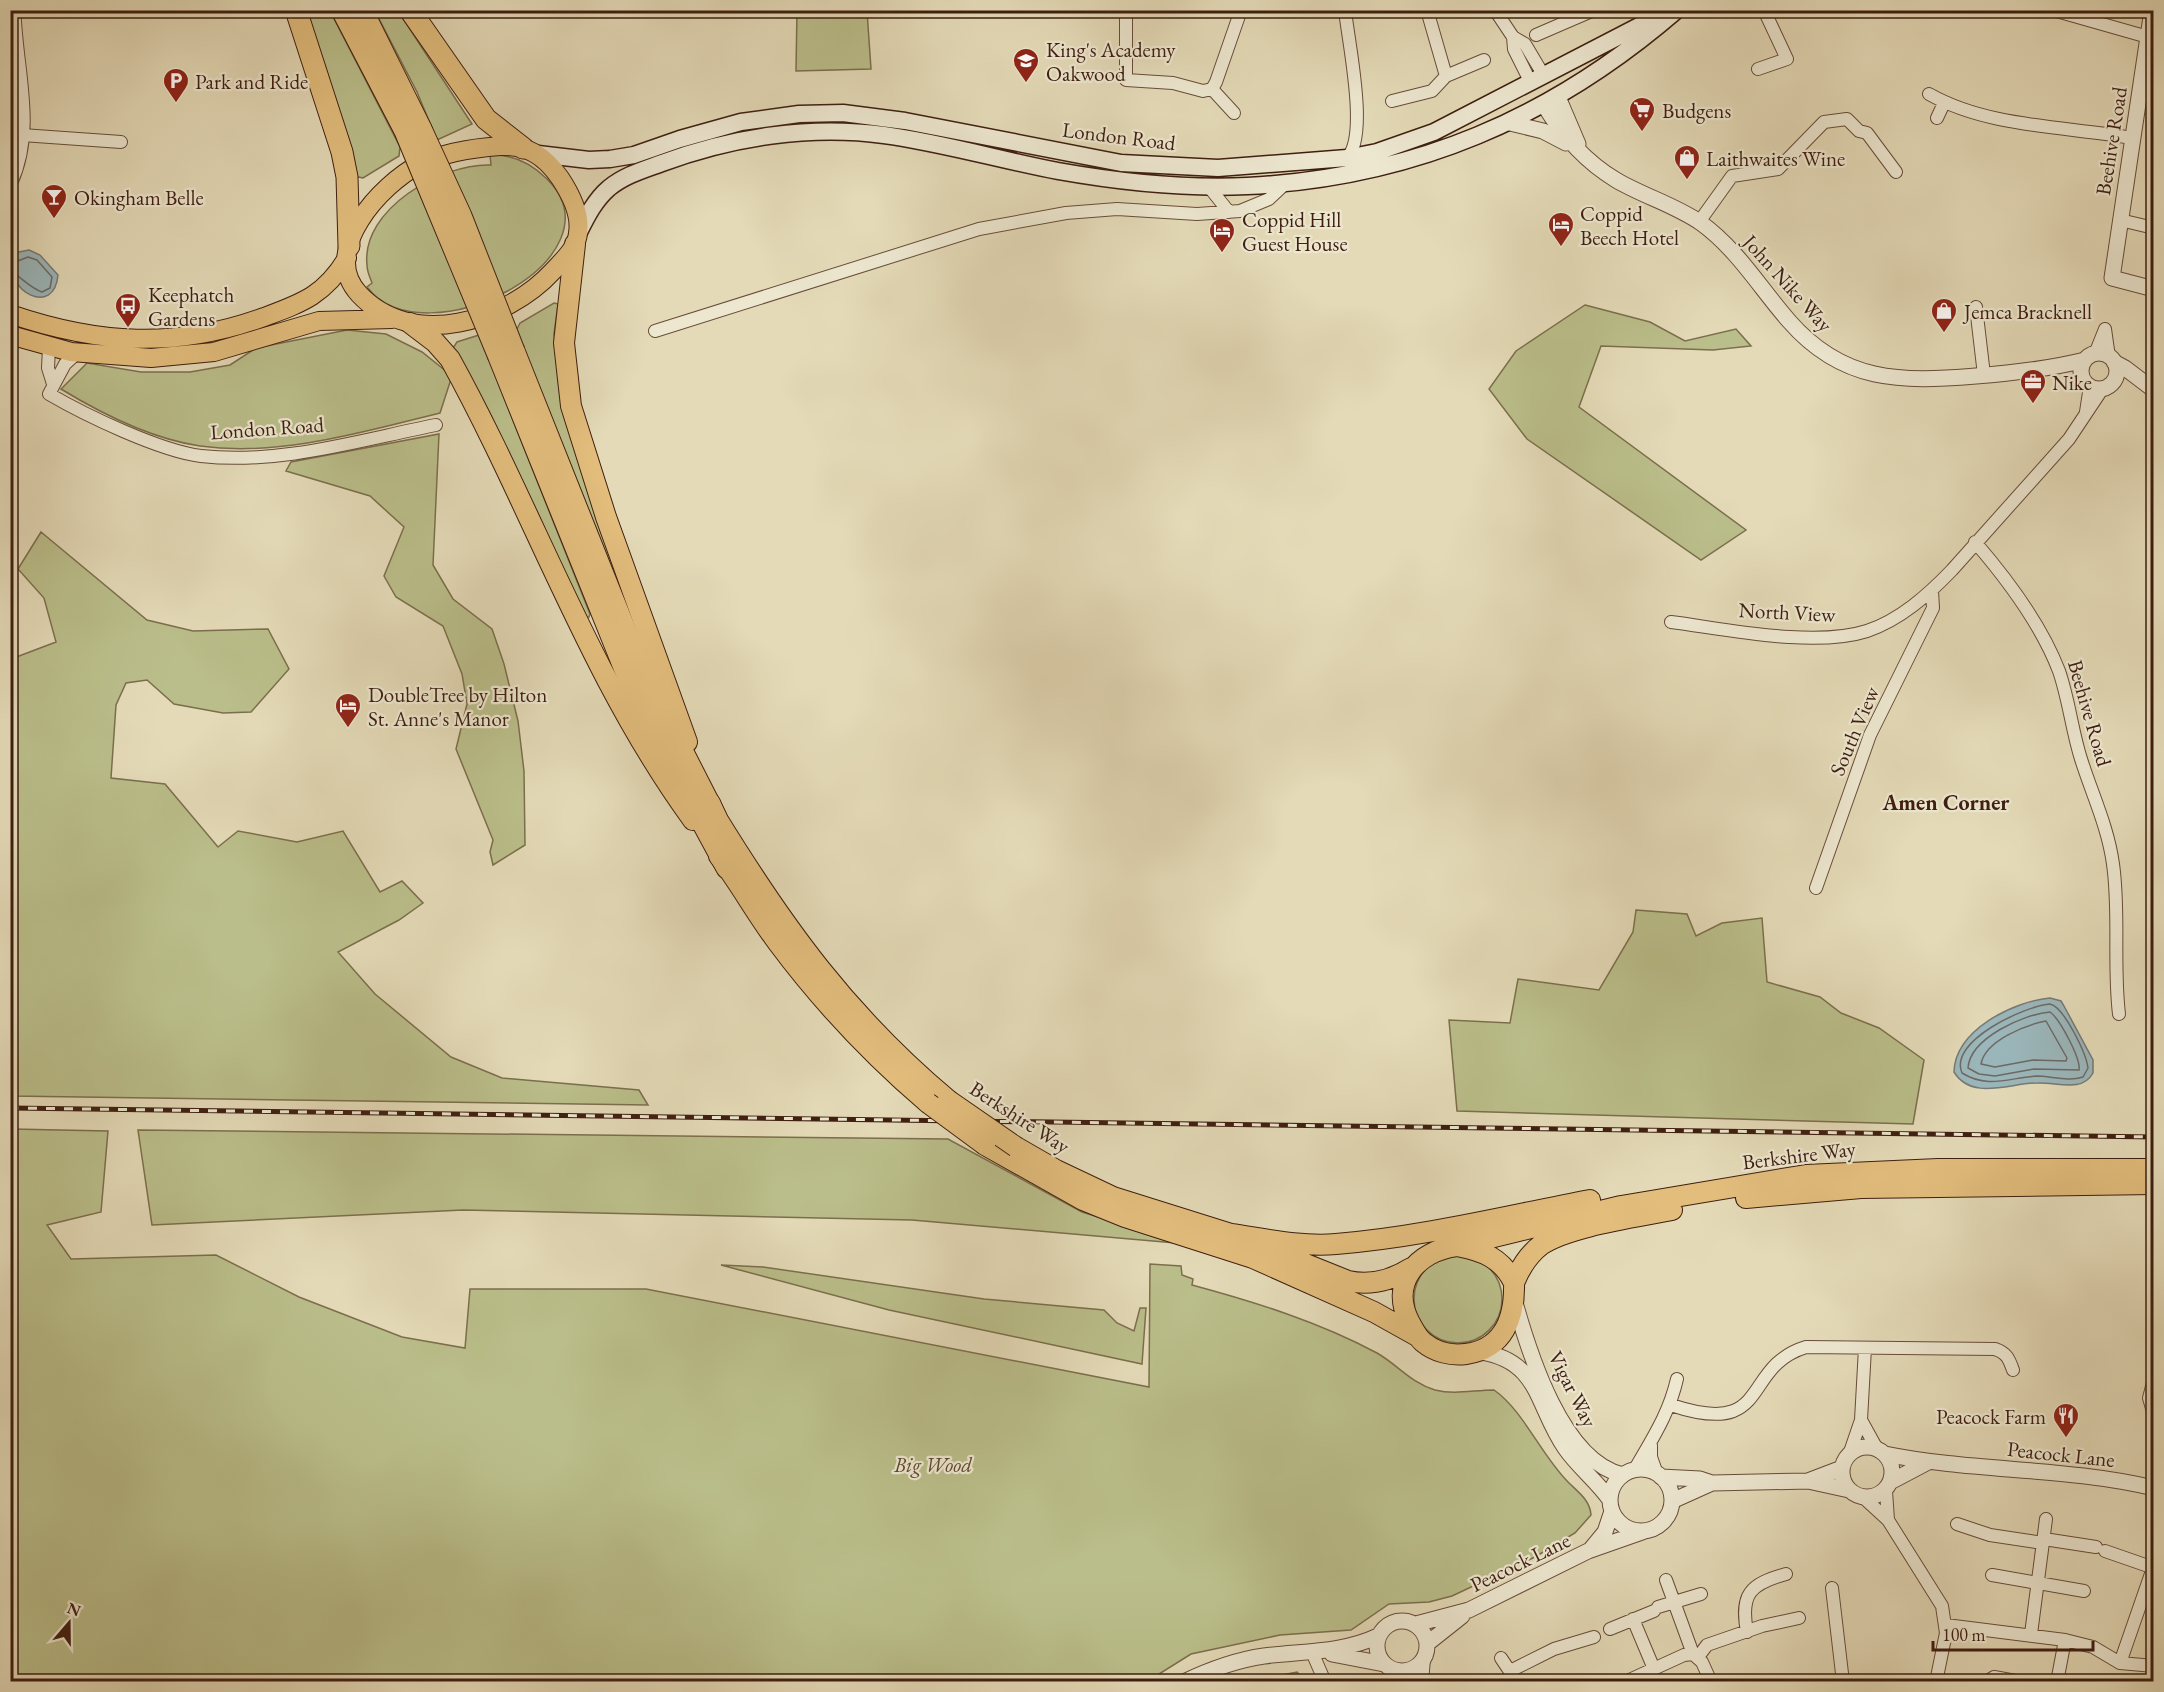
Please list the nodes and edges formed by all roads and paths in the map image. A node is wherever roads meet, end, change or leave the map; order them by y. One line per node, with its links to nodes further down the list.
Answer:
1 (13, 10): 32 (street)
2 (296, 10): 48 (highway)
3 (342, 10): 31 (highway)
4 (362, 10): 31 (highway)
5 (410, 10): 35 (highway)
6 (1126, 10): 23 (street)
7 (1241, 10): 23 (street)
8 (1345, 10): 37 (street)
9 (1427, 10): 22 (street)
10 (1495, 10): 24 (street)
11 (1594, 10): 17 (street)
12 (1670, 10): 24 (main road, London Road)
13 (1677, 10): 24 (main road, London Road)
14 (1764, 10): 21 (street)
15 (2053, 10): 18 (street)
16 (2152, 10): 18 (street, Beehive Road)
17 (1536, 35)
18 (2148, 37): 19 (street, Beehive Road)
19 (2149, 59): 33 (street, Beehive Road)
20 (1484, 60): 22 (street)
21 (1758, 69)
22 (1446, 76): 26 (street)
23 (1212, 89): 28 (street)
24 (1545, 91): 30 (main road, London Road); 36 (street, John Nike Way); 37 (main road, London Road)
25 (1929, 94): 27 (street)
26 (1392, 101)
27 (1944, 103): 29 (street); 33 (street)
28 (1234, 113)
29 (1937, 118)
30 (1510, 123): 36 (street, John Nike Way); 40 (main road, London Road)
31 (413, 130): 58 (highway, bridge)
32 (22, 135): 34 (street); 39 (street)
33 (2132, 138): 44 (street, Beehive Road)
34 (121, 142)
35 (530, 151): 37 (main road, London Road); 47 (main road); 48 (main road)
36 (1582, 153): 45 (street, John Nike Way)
37 (1347, 158)
38 (1896, 172): 45 (street)
39 (10, 182)
40 (1286, 183): 41 (main road, London Road); 42 (street)
41 (1214, 193): 42 (street); 43 (street); 47 (main road, London Road)
42 (1229, 212): 43 (street)
43 (1215, 213): 54 (street)
44 (2120, 220): 46 (street); 49 (street, Beehive Road)
45 (1699, 222): 61 (street, John Nike Way)
46 (2154, 228)
47 (577, 238): 52 (main road); 69 (highway, Berkshire Way)
48 (348, 252): 52 (main road); 53 (main road)
49 (2154, 289)
50 (1976, 307): 61 (street)
51 (10, 314): 53 (main road)
52 (402, 321): 57 (main road); 70 (highway, Berkshire Way)
53 (54, 327): 56 (main road)
54 (655, 332)
55 (10, 335): 56 (main road)
56 (50, 347): 57 (main road); 62 (street, London Road)
57 (77, 353): 62 (street)
58 (506, 354): 69 (highway); 70 (highway)
59 (2101, 358): 60 (street, John Nike Way); 63 (street); 63 (street); 64 (street)
60 (2056, 367): 61 (street, John Nike Way); 63 (street, John Nike Way)
61 (1984, 375)
62 (53, 384): 65 (street, London Road)
63 (2097, 384): 64 (street, John Nike Way); 66 (street)
64 (2153, 390)
65 (436, 424)
66 (1975, 542): 67 (street, North View); 72 (street, Beehive Road)
67 (1932, 591): 68 (street, North View); 71 (street, South View)
68 (1671, 622)
69 (716, 817): 76 (highway, Berkshire Way, bridge)
70 (727, 868): 80 (highway, Berkshire Way, bridge)
71 (1816, 888)
72 (2119, 1014)
73 (2154, 1169): 74 (highway, Berkshire Way)
74 (1806, 1175): 76 (highway); 77 (highway, Berkshire Way)
75 (2154, 1184): 79 (highway, Berkshire Way)
76 (1231, 1234): 78 (highway, Berkshire Way)
77 (1456, 1246): 78 (highway); 79 (highway)
78 (1411, 1268): 80 (highway)
79 (1514, 1290): 82 (highway); 93 (street, Vigar Way)
80 (1417, 1336): 82 (highway)
81 (1865, 1348): 83 (street); 86 (street); 88 (street)
82 (1481, 1352): 102 (street, Vigar Way)
83 (2013, 1370)
84 (1677, 1379): 86 (street)
85 (2154, 1379): 87 (street)
86 (1671, 1405): 89 (street)
87 (2154, 1415)
88 (1862, 1420): 90 (street); 91 (street)
89 (1651, 1445): 93 (street); 94 (street)
90 (1881, 1452): 91 (street); 92 (street, Peacock Lane); 97 (street)
91 (1846, 1462): 95 (street); 99 (street)
92 (1928, 1462): 97 (street); 98 (street, Peacock Lane)
93 (1629, 1472): 94 (street); 102 (street)
94 (1659, 1475): 96 (street); 101 (street)
95 (1808, 1481): 96 (street); 99 (street)
96 (1712, 1483): 101 (street)
97 (1889, 1486): 100 (street); 104 (street)
98 (2154, 1488)
99 (1849, 1490): 100 (street)
100 (1864, 1498): 104 (street)
101 (1672, 1501): 106 (street)
102 (1611, 1505): 106 (street); 108 (street, Peacock Lane)
103 (2046, 1519): 107 (street)
104 (1888, 1520): 122 (street)
105 (1957, 1524): 107 (street)
106 (1644, 1531): 108 (street, Peacock Lane)
107 (2043, 1541): 109 (street); 113 (street)
108 (1588, 1551): 118 (street, Peacock Lane)
109 (2153, 1568): 134 (street)
110 (1786, 1574): 124 (street)
111 (1992, 1575): 113 (street)
112 (1666, 1580): 117 (street)
113 (2038, 1582): 115 (street); 125 (street)
114 (1832, 1587): 145 (street)
115 (2084, 1591)
116 (1701, 1594): 117 (street)
117 (1675, 1602): 120 (street); 131 (street)
118 (1469, 1610): 121 (street, Peacock Lane); 129 (street, Peacock Lane)
119 (1799, 1618): 124 (street)
120 (1633, 1619): 123 (street); 137 (street)
121 (1416, 1624): 126 (street); 129 (street)
122 (1946, 1624): 125 (street); 146 (street)
123 (1610, 1629)
124 (1747, 1632): 131 (street)
125 (2031, 1634): 128 (street)
126 (1378, 1636): 130 (street); 135 (street)
127 (1594, 1638): 139 (street)
128 (2065, 1640): 134 (street); 149 (street)
129 (1428, 1643): 133 (street)
130 (1316, 1652): 135 (street); 140 (street); 141 (street)
131 (1696, 1656): 137 (street); 144 (street)
132 (1501, 1658): 139 (street)
133 (1424, 1659): 138 (street); 142 (street)
134 (2120, 1663): 136 (street)
135 (1384, 1664): 138 (street)
136 (2154, 1666)
137 (1654, 1669): 143 (street)
138 (1405, 1676)
139 (1515, 1676)
140 (1184, 1682)
141 (1325, 1682)
142 (1422, 1682)
143 (1625, 1682)
144 (1711, 1682)
145 (1843, 1682)
146 (1936, 1682)
147 (1986, 1682): 148 (street)
148 (2021, 1682)
149 (2057, 1682)

